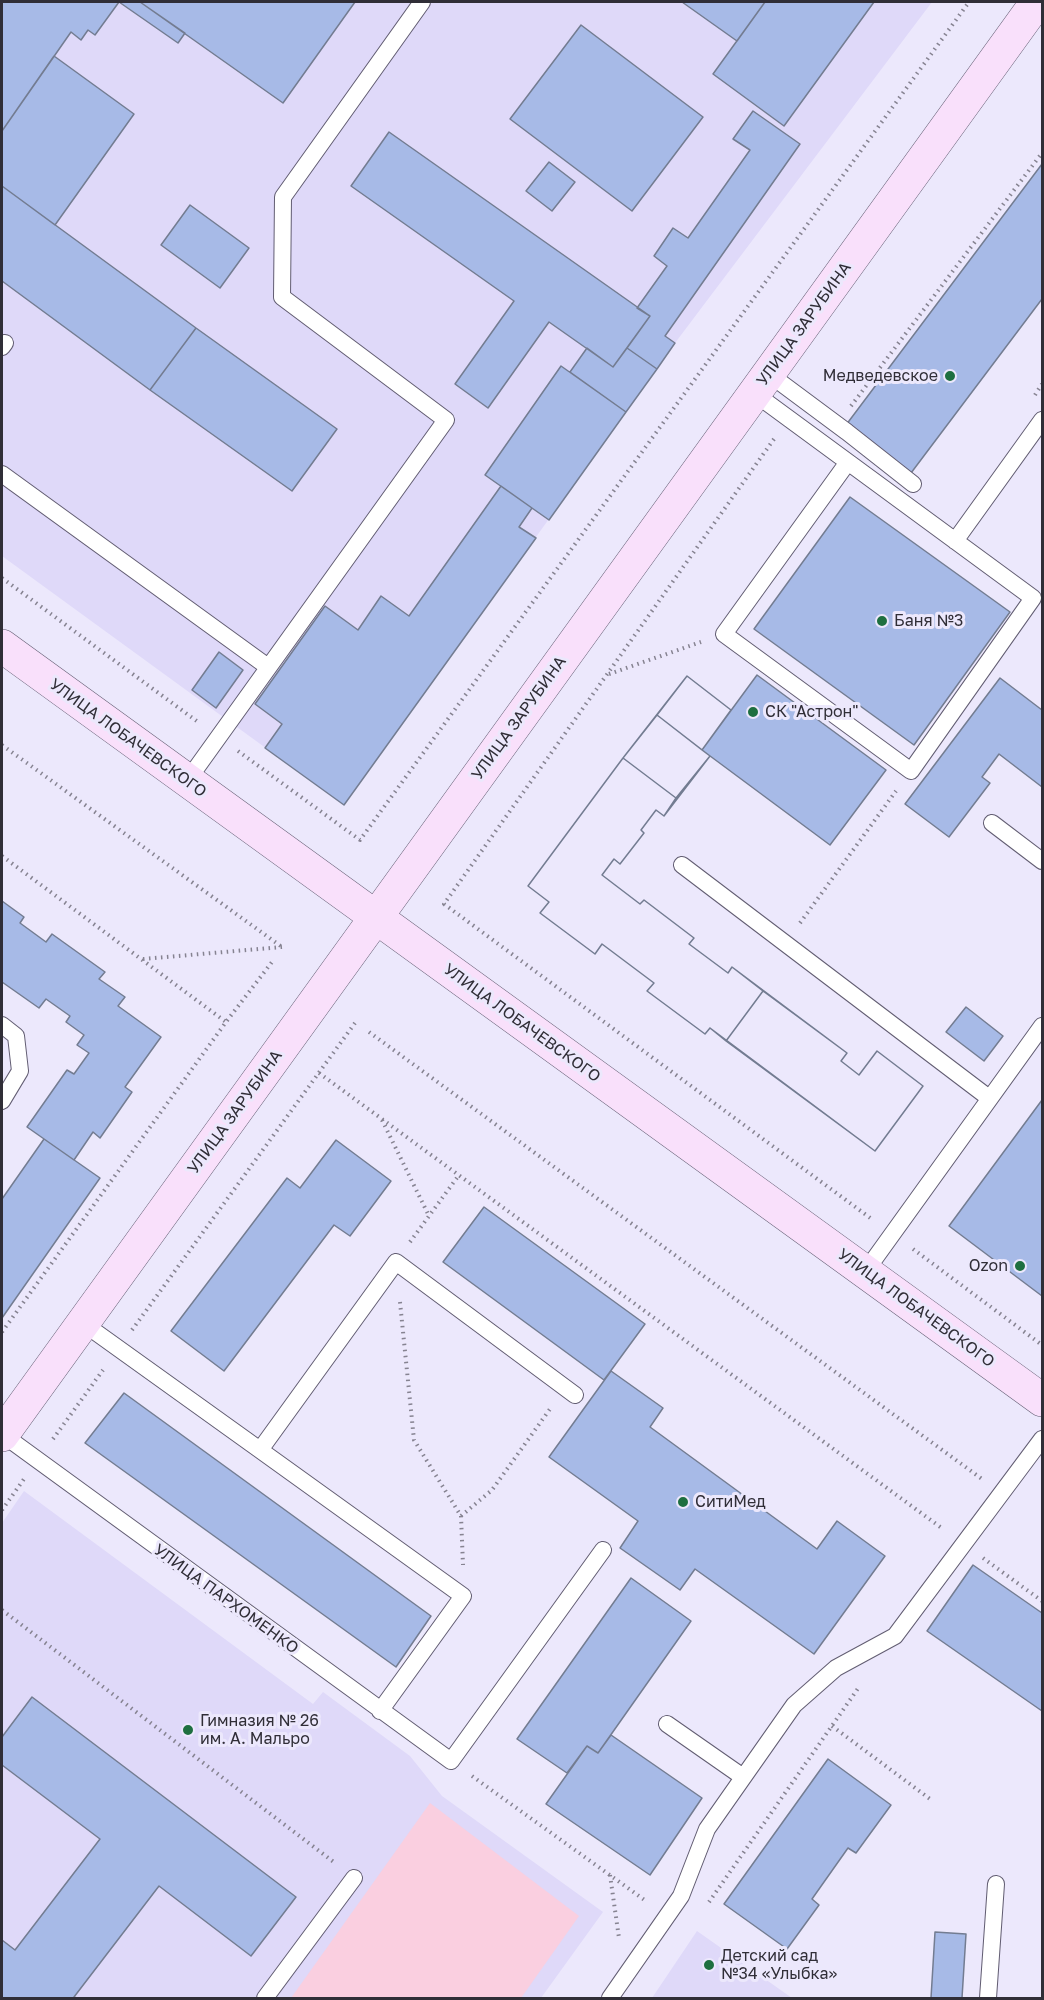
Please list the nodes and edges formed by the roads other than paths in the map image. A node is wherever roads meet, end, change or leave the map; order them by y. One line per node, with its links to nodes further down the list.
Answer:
1 (422, 2): 10 (lane)
2 (1037, 2): 3 (street, УЛИЦА ЗАРУБИНА)
3 (761, 383): 5 (lane); 7 (lane); 15 (street, УЛИЦА ЗАРУБИНА)
4 (1042, 420): 8 (lane)
5 (848, 462): 8 (lane); 8 (lane)
6 (2, 474): 10 (lane)
7 (913, 484)
8 (955, 541)
9 (2, 646): 11 (street, УЛИЦА ЛОБАЧЕВСКОГО)
10 (268, 667): 11 (lane)
11 (187, 780): 15 (street, УЛИЦА ЛОБАЧЕВСКОГО)
12 (992, 823): 13 (lane)
13 (1042, 861)
14 (682, 865): 18 (lane)
15 (376, 917): 20 (street, УЛИЦА ЛОБАЧЕВСКОГО); 21 (street, УЛИЦА ЗАРУБИНА)
16 (2, 1025): 19 (lane)
17 (1042, 1026): 18 (lane)
18 (990, 1098): 20 (lane)
19 (2, 1101)
20 (865, 1272): 23 (street, УЛИЦА ЛОБАЧЕВСКОГО)
21 (83, 1323): 24 (street, УЛИЦА ЗАРУБИНА); 26 (lane)
22 (570, 1391): 26 (lane)
23 (1042, 1400)
24 (2, 1435): 28 (lane, УЛИЦА ПАРХОМЕНКО)
25 (1042, 1439): 30 (lane)
26 (260, 1450): 28 (lane)
27 (603, 1550): 28 (lane, УЛИЦА ПАРХОМЕНКО)
28 (380, 1711)
29 (668, 1724): 30 (lane)
30 (743, 1778): 34 (lane)
31 (354, 1878): 33 (lane)
32 (996, 1884): 35 (lane)
33 (265, 1998)
34 (610, 1998)
35 (988, 1998)

